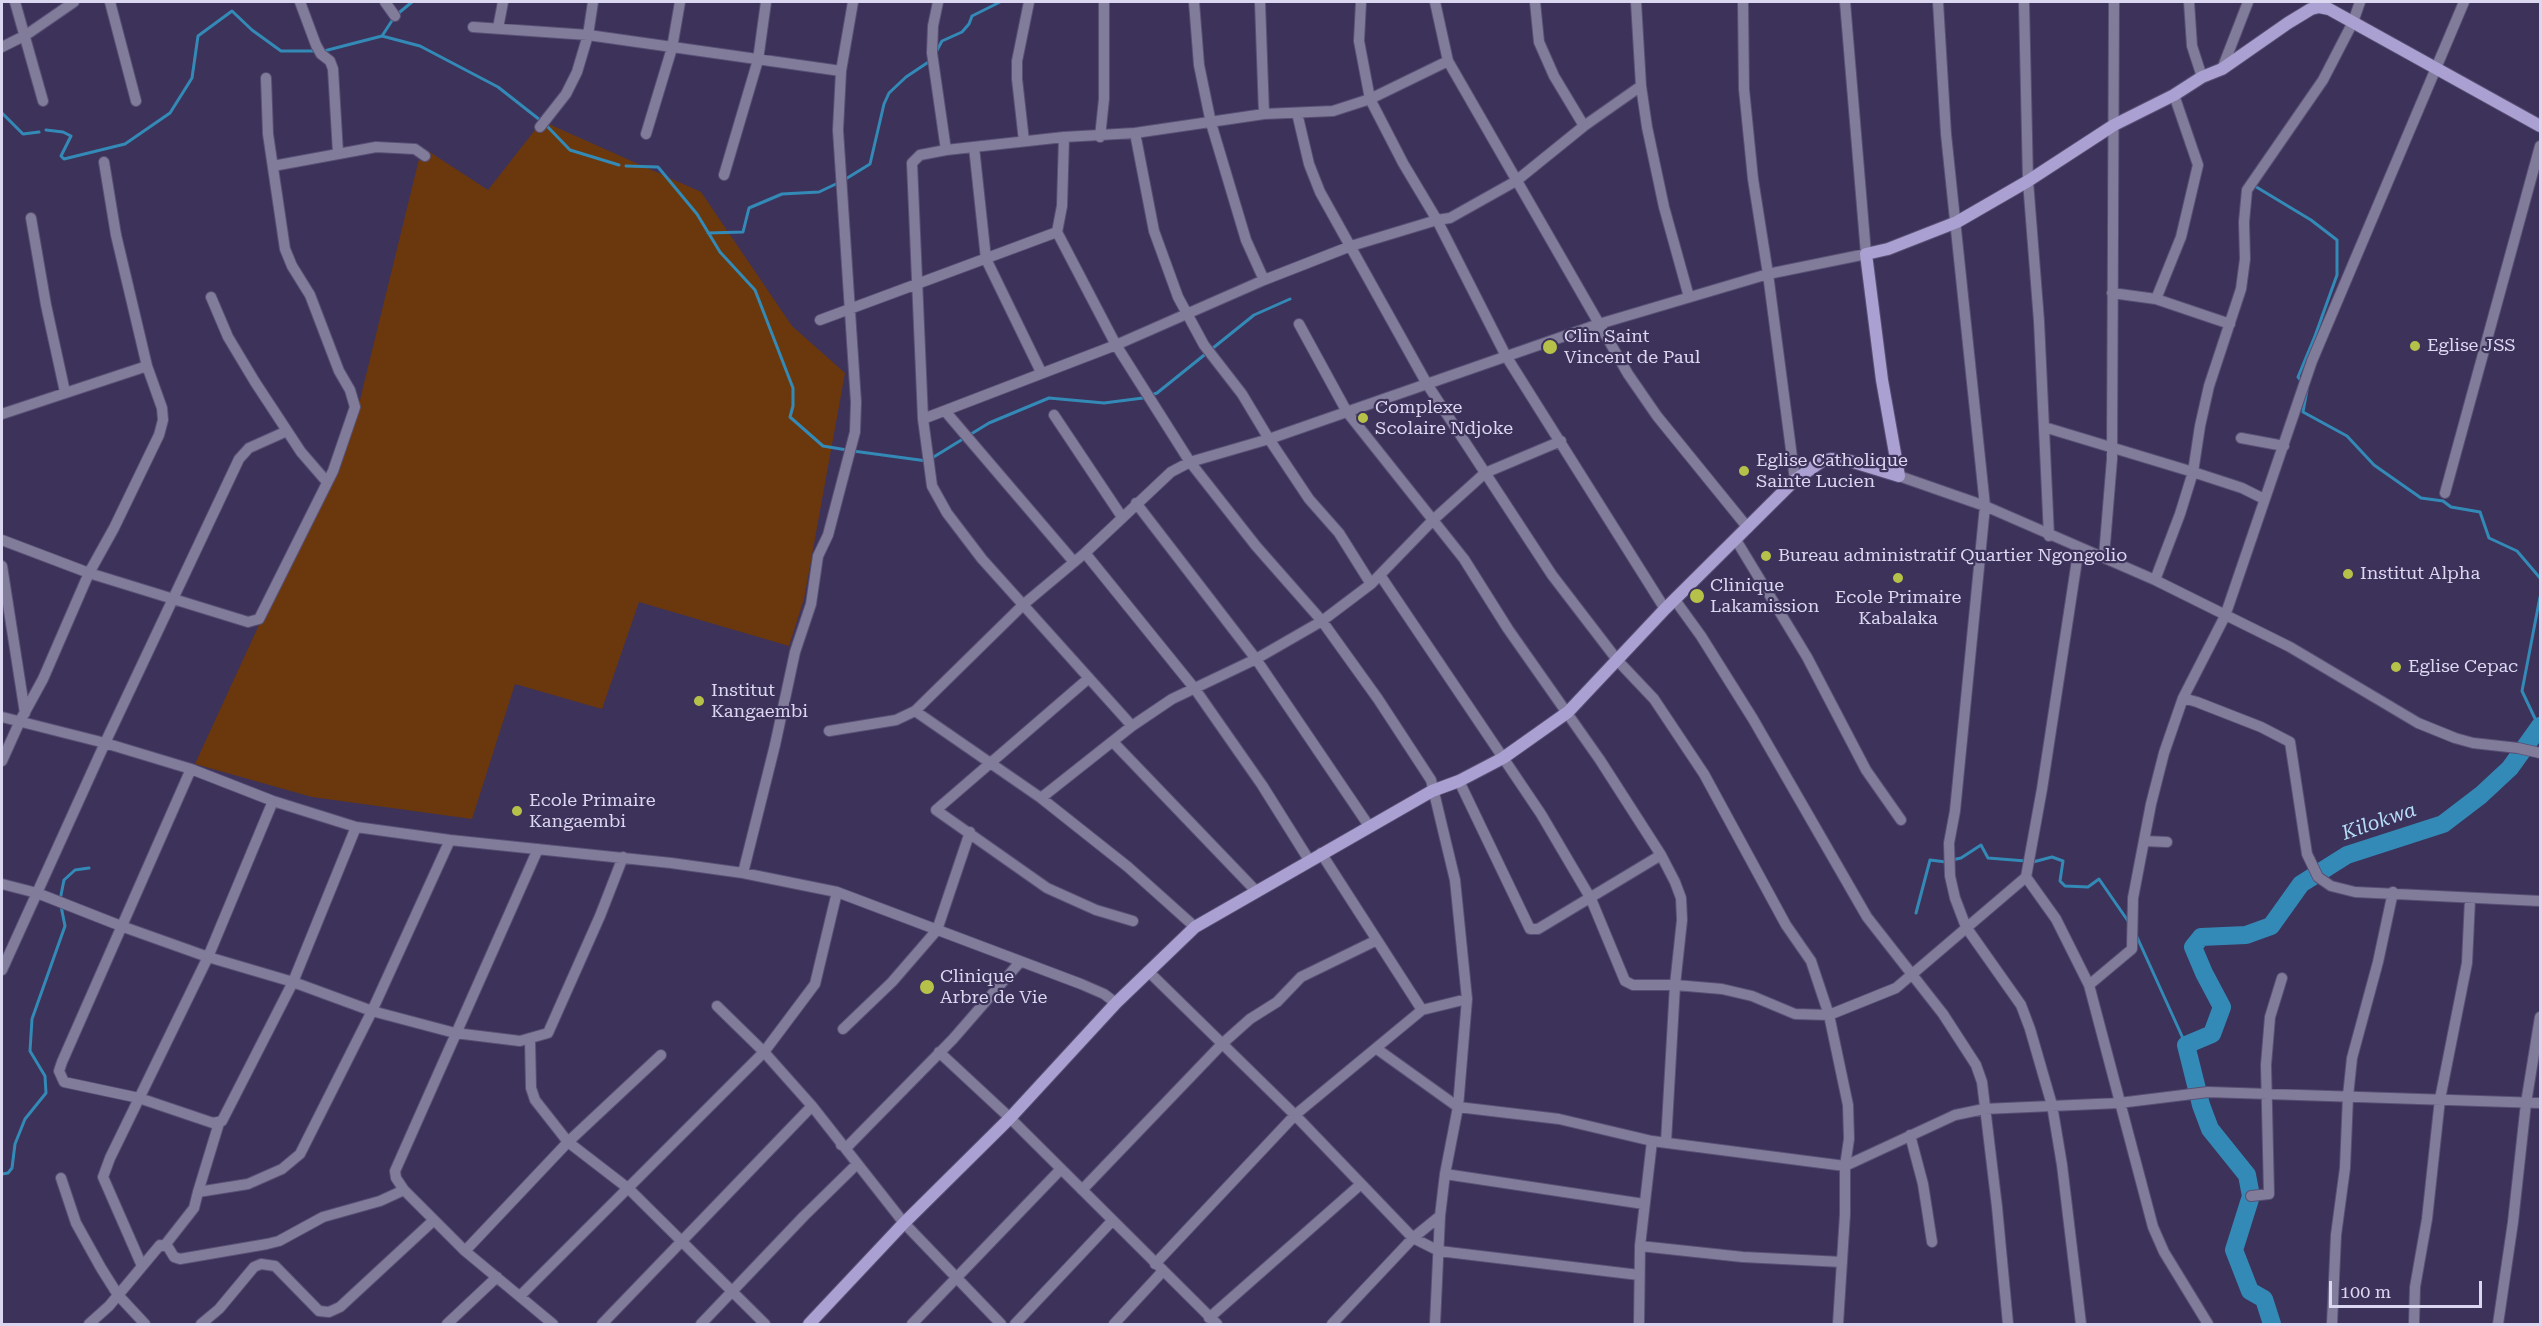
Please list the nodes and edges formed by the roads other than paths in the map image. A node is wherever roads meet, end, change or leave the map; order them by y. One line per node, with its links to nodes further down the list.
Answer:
1 (15, 2): 34 (street)
2 (74, 2): 34 (street)
3 (110, 2): 49 (street)
4 (300, 2): 65 (street)
5 (385, 2): 30 (street)
6 (503, 2): 33 (street)
7 (593, 2): 35 (street)
8 (680, 2): 37 (street)
9 (766, 2): 38 (street)
10 (854, 2): 42 (street)
11 (938, 2): 64 (street)
12 (1029, 2): 61 (street)
13 (1104, 2): 60 (street)
14 (1194, 2): 52 (street)
15 (1260, 2): 51 (street)
16 (1361, 2): 47 (street)
17 (1435, 2): 39 (street)
18 (1535, 2): 54 (street)
19 (1636, 2): 45 (street)
20 (1743, 2): 79 (street)
21 (1845, 2): 77 (street)
22 (1938, 2): 74 (street)
23 (2024, 2): 71 (street)
24 (2114, 2): 53 (street)
25 (2189, 2): 43 (street)
26 (2248, 2): 40 (street)
27 (2360, 2): 31 (street)
28 (2464, 2): 41 (street)
29 (2314, 4): 31 (street); 40 (street)
30 (395, 16)
31 (2353, 22): 41 (street); 91 (street)
32 (473, 27): 33 (street)
33 (498, 28): 35 (street)
34 (26, 35): 36 (street); 48 (street)
35 (588, 35): 37 (street); 56 (street)
36 (2, 47)
37 (672, 48): 38 (street); 57 (street)
38 (758, 60): 42 (street); 69 (street)
39 (1448, 61): 47 (street); 70 (street)
40 (2222, 69): 43 (street)
41 (2434, 69): 55 (street); 108 (street)
42 (841, 71): 86 (street)
43 (2202, 77): 46 (street)
44 (266, 78): 68 (street)
45 (1641, 86): 54 (street); 84 (street)
46 (2174, 95): 53 (street); 85 (street)
47 (1370, 99): 50 (street); 73 (street)
48 (43, 101)
49 (136, 101)
50 (1297, 113): 51 (street); 76 (street)
51 (1264, 114): 52 (street)
52 (1211, 123): 58 (street); 80 (street)
53 (2114, 125): 71 (street); 82 (street)
54 (1584, 126): 70 (street)
55 (2541, 126)
56 (540, 127)
57 (646, 134)
58 (1135, 134): 60 (street); 87 (street)
59 (1064, 137): 60 (street); 61 (street); 75 (street)
60 (1100, 137)
61 (1024, 141): 63 (street)
62 (2541, 146): 116 (street)
63 (974, 147): 64 (street); 78 (street)
64 (946, 150): 81 (street)
65 (338, 153): 66 (street); 68 (street)
66 (425, 156)
67 (104, 162): 94 (street)
68 (273, 166): 115 (street)
69 (724, 175)
70 (1516, 181): 73 (street); 90 (street)
71 (2028, 181): 74 (street); 103 (street)
72 (31, 218): 97 (street)
73 (1437, 220): 76 (street); 93 (street)
74 (1957, 222): 77 (street); 119 (street)
75 (1057, 232): 78 (street); 92 (street)
76 (1351, 246): 80 (street); 96 (street)
77 (1866, 254): 79 (street); 113 (street)
78 (986, 259): 81 (street); 95 (street)
79 (1768, 274): 84 (street); 114 (street)
80 (1264, 280): 87 (street)
81 (917, 284): 86 (street); 102 (street)
82 (2112, 293): 85 (street); 109 (street)
83 (211, 297): 104 (street)
84 (1689, 297): 90 (street)
85 (2156, 299): 91 (street)
86 (849, 308): 88 (street); 176 (street)
87 (1188, 313): 92 (street); 106 (street)
88 (820, 320)
89 (1299, 324): 99 (street)
90 (1599, 324): 93 (street); 122 (street)
91 (2230, 324): 111 (street)
92 (1116, 345): 95 (street); 110 (street)
93 (1506, 356): 96 (street); 107 (street)
94 (147, 366): 97 (street); 131 (street)
95 (1041, 372): 98 (street)
96 (1427, 384): 99 (street); 112 (street)
97 (65, 392): 100 (street)
98 (945, 411): 102 (street); 129 (street)
99 (1347, 412): 106 (street); 121 (street)
100 (2, 414)
101 (1054, 415): 120 (street)
102 (923, 419): 138 (street)
103 (2044, 427): 109 (street); 123 (street)
104 (287, 431): 115 (street); 136 (street)
105 (2241, 438): 108 (street)
106 (1269, 439): 110 (street); 135 (street)
107 (1561, 441): 112 (street); 139 (street)
108 (2284, 446): 117 (street)
109 (2112, 447): 111 (street); 128 (street)
110 (1190, 462): 118 (street); 141 (street)
111 (2193, 472): 117 (street); 133 (street)
112 (1485, 473): 121 (street); 143 (street)
113 (1899, 476): 114 (street); 119 (street)
114 (1795, 480): 122 (street)
115 (327, 482): 136 (street)
116 (2445, 493)
117 (2264, 499): 140 (street)
118 (1136, 503): 120 (street); 142 (street)
119 (1985, 506): 123 (street); 189 (street)
120 (1122, 517): 127 (street)
121 (1433, 520): 132 (street); 148 (street)
122 (1748, 528): 125 (street)
123 (2049, 536): 126 (street)
124 (2, 540): 131 (street)
125 (1736, 540): 137 (street); 164 (street)
126 (2079, 547): 128 (street); 177 (street)
127 (1085, 553): 129 (street); 145 (street)
128 (2104, 556): 133 (street)
129 (1074, 562): 138 (street)
130 (2, 566): 134 (street)
131 (89, 573): 136 (street); 150 (street)
132 (1380, 575): 135 (street); 156 (street)
133 (2155, 580): 140 (street)
134 (3, 581): 150 (street)
135 (1371, 584): 141 (street)
136 (175, 598): 154 (street)
137 (1676, 600): 139 (street); 196 (street)
138 (1024, 604): 144 (street); 147 (street)
139 (1665, 609): 143 (street)
140 (2225, 616): 146 (street); 155 (street)
141 (1322, 621): 142 (street); 161 (street)
142 (1256, 659): 145 (street); 165 (street)
143 (1618, 661): 148 (street); 206 (street)
144 (1089, 678): 151 (street); 158 (street)
145 (1195, 689): 151 (street); 175 (street)
146 (2183, 699): 169 (street); 181 (street)
147 (915, 711): 152 (street); 158 (street)
148 (1568, 712): 156 (street); 173 (street)
149 (2, 717): 150 (street)
150 (22, 717): 154 (street); 157 (street)
151 (1132, 726): 153 (street)
152 (829, 731)
153 (1113, 742): 162 (street); 179 (street)
154 (105, 743): 159 (street); 182 (street)
155 (2541, 753)
156 (1503, 758): 160 (street); 183 (street)
157 (2, 761)
158 (990, 762): 162 (street); 167 (street)
159 (191, 769): 163 (street); 187 (street)
160 (1459, 781): 161 (street); 183 (street)
161 (1432, 791): 165 (street); 201 (street)
162 (1041, 798): 188 (street)
163 (273, 801): 166 (street); 192 (street)
164 (1901, 820)
165 (1369, 826): 172 (street)
166 (356, 827): 168 (street); 198 (street)
167 (970, 832): 186 (street); 190 (street)
168 (450, 840): 171 (street); 205 (street)
169 (2144, 841): 170 (street); 200 (street)
170 (2167, 842)
171 (538, 849): 174 (street); 209 (street)
172 (1321, 854): 175 (street); 191 (street)
173 (1661, 855): 183 (street); 199 (street)
174 (623, 857): 176 (street); 210 (street)
175 (1309, 860): 179 (street)
176 (743, 873): 180 (street)
177 (2026, 877): 189 (street); 200 (street)
178 (2, 884): 182 (street)
179 (1256, 891): 188 (street)
180 (837, 892): 190 (street); 213 (street)
181 (2393, 892): 184 (street); 217 (street)
182 (37, 893): 187 (street); 194 (street)
183 (1591, 899): 199 (street)
184 (2470, 899): 185 (street); 219 (street)
185 (2541, 901)
186 (1133, 921)
187 (121, 926): 192 (street); 218 (street)
188 (1195, 927): 195 (street)
189 (1966, 927): 196 (street); 223 (street)
190 (937, 930): 193 (street); 208 (street)
191 (1377, 940): 204 (street); 211 (street)
192 (208, 957): 198 (street); 218 (street)
193 (1020, 962): 202 (street); 214 (street)
194 (2, 970)
195 (1148, 971): 202 (street); 211 (street)
196 (1913, 974): 206 (street); 226 (street)
197 (2282, 978): 216 (street)
198 (293, 982): 205 (street); 229 (street)
199 (1675, 985): 206 (street); 233 (street)
200 (2089, 985): 220 (street)
201 (1467, 999): 204 (street); 225 (street)
202 (1116, 1003): 228 (street)
203 (717, 1006): 213 (street)
204 (1422, 1010): 212 (street)
205 (372, 1011): 209 (street); 244 (street)
206 (1830, 1015): 236 (street)
207 (2541, 1017): 221 (street)
208 (843, 1029)
209 (455, 1033): 210 (street); 243 (street)
210 (530, 1039): 232 (street)
211 (1222, 1044): 227 (street); 242 (street)
212 (1377, 1049): 225 (street); 227 (street)
213 (765, 1052): 224 (street); 241 (street)
214 (939, 1052): 228 (street); 234 (street)
215 (661, 1055): 232 (street)
216 (2265, 1094): 217 (street); 220 (street); 245 (street)
217 (2348, 1096): 219 (street); 288 (street)
218 (139, 1098): 229 (street); 259 (street)
219 (2440, 1099): 221 (street); 289 (street)
220 (2120, 1103): 223 (street); 287 (street)
221 (2526, 1103): 222 (street); 290 (street)
222 (2541, 1103)
223 (2052, 1105): 226 (street); 286 (street)
224 (812, 1106): 234 (street); 252 (street)
225 (1458, 1107): 231 (street); 238 (street)
226 (1984, 1109): 230 (street); 285 (street)
227 (1295, 1115): 240 (street); 260 (street)
228 (1010, 1118): 237 (street); 250 (street)
229 (219, 1123): 244 (street)
230 (1910, 1135): 236 (street); 253 (street)
231 (1652, 1141): 233 (street); 246 (street)
232 (567, 1142): 241 (street); 256 (street)
233 (1666, 1143): 236 (street)
234 (841, 1145): 235 (street)
235 (857, 1164): 250 (street); 264 (street)
236 (1845, 1166): 258 (street)
237 (1061, 1169): 242 (street); 262 (street)
238 (1445, 1174): 246 (street); 247 (street)
239 (60, 1178): 265 (street)
240 (1361, 1184): 251 (street); 267 (street)
241 (629, 1189): 252 (street); 266 (street)
242 (1083, 1190): 249 (street)
243 (404, 1191): 248 (street); 254 (street)
244 (198, 1192): 254 (street)
245 (2252, 1196)
246 (1644, 1204): 255 (street)
247 (1440, 1216): 251 (street); 257 (street)
248 (434, 1220): 256 (street); 270 (street)
249 (1112, 1221): 260 (street); 279 (street)
250 (904, 1223): 262 (street); 276 (street)
251 (1413, 1238): 257 (street); 281 (street)
252 (682, 1240): 264 (street); 273 (street)
253 (1932, 1242)
254 (165, 1245): 259 (street)
255 (1640, 1246): 258 (street); 261 (street)
256 (465, 1251): 263 (street)
257 (1439, 1251): 261 (street); 282 (street)
258 (1842, 1262): 284 (street)
259 (142, 1266): 265 (street)
260 (1159, 1268): 267 (street); 280 (street)
261 (1639, 1275): 283 (street)
262 (958, 1276): 277 (street); 278 (street)
263 (497, 1277): 266 (street); 271 (street)
264 (732, 1292): 274 (street); 275 (street)
265 (118, 1295): 268 (street); 269 (street)
266 (520, 1296): 272 (street)
267 (1214, 1323)
268 (90, 1324)
269 (145, 1324)
270 (201, 1324)
271 (447, 1324)
272 (553, 1324)
273 (602, 1324)
274 (702, 1324)
275 (765, 1324)
276 (809, 1324)
277 (912, 1324)
278 (1001, 1324)
279 (1015, 1324)
280 (1114, 1324)
281 (1332, 1324)
282 (1435, 1324)
283 (1639, 1324)
284 (1838, 1324)
285 (2008, 1324)
286 (2081, 1324)
287 (2206, 1324)
288 (2332, 1324)
289 (2414, 1324)
290 (2498, 1324)

